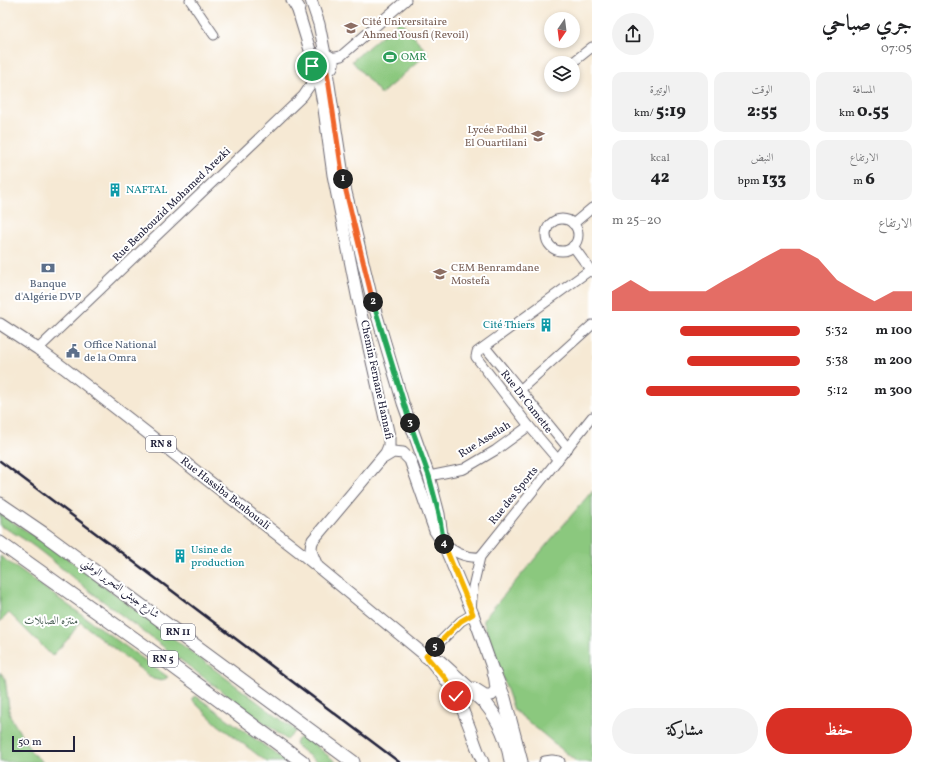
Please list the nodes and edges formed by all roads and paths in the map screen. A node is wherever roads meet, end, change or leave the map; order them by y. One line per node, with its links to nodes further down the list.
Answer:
1 (190, 0): 5 (street)
2 (311, 0): 7 (main road)
3 (406, 0): 7 (street)
4 (295, 3): 9 (main road)
5 (214, 35)
6 (592, 47): 8 (street)
7 (328, 56): 9 (main road); 10 (main road)
8 (580, 57)
9 (313, 60): 10 (main road)
10 (321, 73): 18 (street, Rue Benbouzid Mohamed Arezki); 23 (main road, Chemin Fernane Hannafi); 25 (main road, Chemin Fernane Hannafi)
11 (592, 208): 12 (street)
12 (573, 224): 13 (street); 13 (street)
13 (573, 246): 14 (street)
14 (591, 271): 17 (street)
15 (0, 324): 18 (main road, Rue Hassiba Benbouali / RN 8)
16 (592, 325): 19 (street)
17 (485, 347): 19 (street); 21 (street, Rue Dr Camette)
18 (38, 350): 32 (main road, Rue Hassiba Benbouali / RN 8)
19 (520, 390): 22 (street)
20 (592, 418): 22 (street, Rue des Sports)
21 (529, 426): 24 (street, Rue Dr Camette); 25 (street, Rue Asselah)
22 (568, 448): 24 (street, Rue des Sports)
23 (381, 459): 28 (main road); 32 (main road, Chemin Fernane Hannafi)
24 (558, 460): 30 (street, Rue des Sports)
25 (429, 476): 28 (main road, Chemin Fernane Hannafi)
26 (0, 504): 38 (highway, شارع جيش التحرير الوطني / RN 11)
27 (0, 543): 31 (highway)
28 (443, 543): 30 (street); 33 (main road, Chemin Fernane Hannafi)
29 (0, 546): 31 (main road)
30 (480, 557): 33 (street)
31 (21, 558): 37 (highway, RN 5)
32 (318, 567): 34 (main road, Rue Hassiba Benbouali / RN 8)
33 (472, 612): 34 (street); 35 (main road, Chemin Fernane Hannafi)
34 (426, 656): 36 (highway); 39 (main road, RN 8)
35 (494, 673): 36 (main road); 41 (highway)
36 (468, 687): 40 (highway)
37 (303, 762)
38 (353, 762)
39 (483, 762)
40 (511, 762)
41 (521, 762)
42 (545, 762): 43 (main road)
43 (559, 762)

